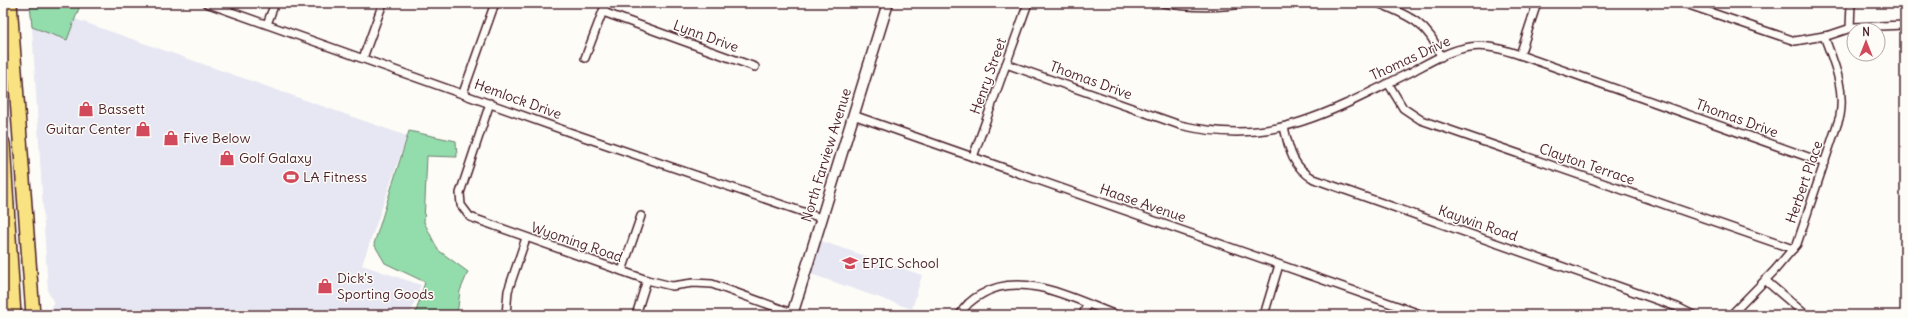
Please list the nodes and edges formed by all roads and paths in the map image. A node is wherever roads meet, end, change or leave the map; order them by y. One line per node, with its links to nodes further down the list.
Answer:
1 (10, 3): 21 (highway)
2 (13, 3): 21 (highway)
3 (206, 3): 18 (street, Hemlock Drive)
4 (275, 3): 18 (street)
5 (383, 3): 26 (street)
6 (495, 3): 31 (street)
7 (606, 3): 16 (street)
8 (888, 3): 33 (street, North Farview Avenue)
9 (1028, 3): 28 (street, Henry Street)
10 (1163, 3): 11 (street)
11 (1249, 3)
12 (1378, 3): 25 (street)
13 (1537, 3): 24 (street)
14 (1683, 3): 23 (street)
15 (1851, 3): 17 (street)
16 (603, 12): 27 (street); 29 (street, Lynn Drive)
17 (1850, 22)
18 (267, 24): 26 (street, Hemlock Drive)
19 (1905, 25): 20 (street)
20 (1886, 26)
21 (11, 27): 51 (highway)
22 (1846, 29): 23 (street)
23 (1824, 36): 37 (street, Herbert Place)
24 (1520, 55): 25 (street, Thomas Drive); 37 (street, Thomas Drive)
25 (1441, 57): 30 (street, Thomas Drive)
26 (363, 58): 31 (street, Hemlock Drive)
27 (585, 58)
28 (1006, 64): 34 (street, Thomas Drive); 36 (street, Henry Street)
29 (755, 68)
30 (1388, 84): 34 (street, Thomas Drive); 42 (street, Clayton Terrace)
31 (463, 94): 32 (street, Hemlock Drive)
32 (490, 103): 39 (street, Hemlock Drive); 40 (street, Wyoming Road)
33 (853, 115): 36 (street, Haase Avenue); 39 (street, North Farview Avenue)
34 (1284, 127): 59 (street, Kaywin Road)
35 (3, 143): 45 (highway)
36 (973, 157): 43 (street, Haase Avenue)
37 (1825, 163): 42 (street, Herbert Place)
38 (641, 216): 44 (street)
39 (821, 218): 49 (street, North Farview Avenue)
40 (526, 238): 44 (street, Wyoming Road); 52 (street)
41 (3, 243): 45 (highway)
42 (1793, 249): 47 (street, Herbert Place)
43 (1279, 265): 57 (street); 58 (street, Haase Avenue)
44 (622, 271): 46 (street, Wyoming Road)
45 (12, 273): 50 (highway)
46 (647, 280): 49 (street, Wyoming Road); 53 (street)
47 (1765, 280): 60 (street, Herbert Place); 61 (street)
48 (1086, 304): 54 (street); 55 (street); 56 (street)
49 (792, 314)
50 (14, 315)
51 (33, 315)
52 (506, 315)
53 (636, 315)
54 (960, 315)
55 (1083, 315)
56 (1116, 315)
57 (1264, 315)
58 (1423, 315)
59 (1693, 315)
60 (1731, 315)
61 (1806, 315)

